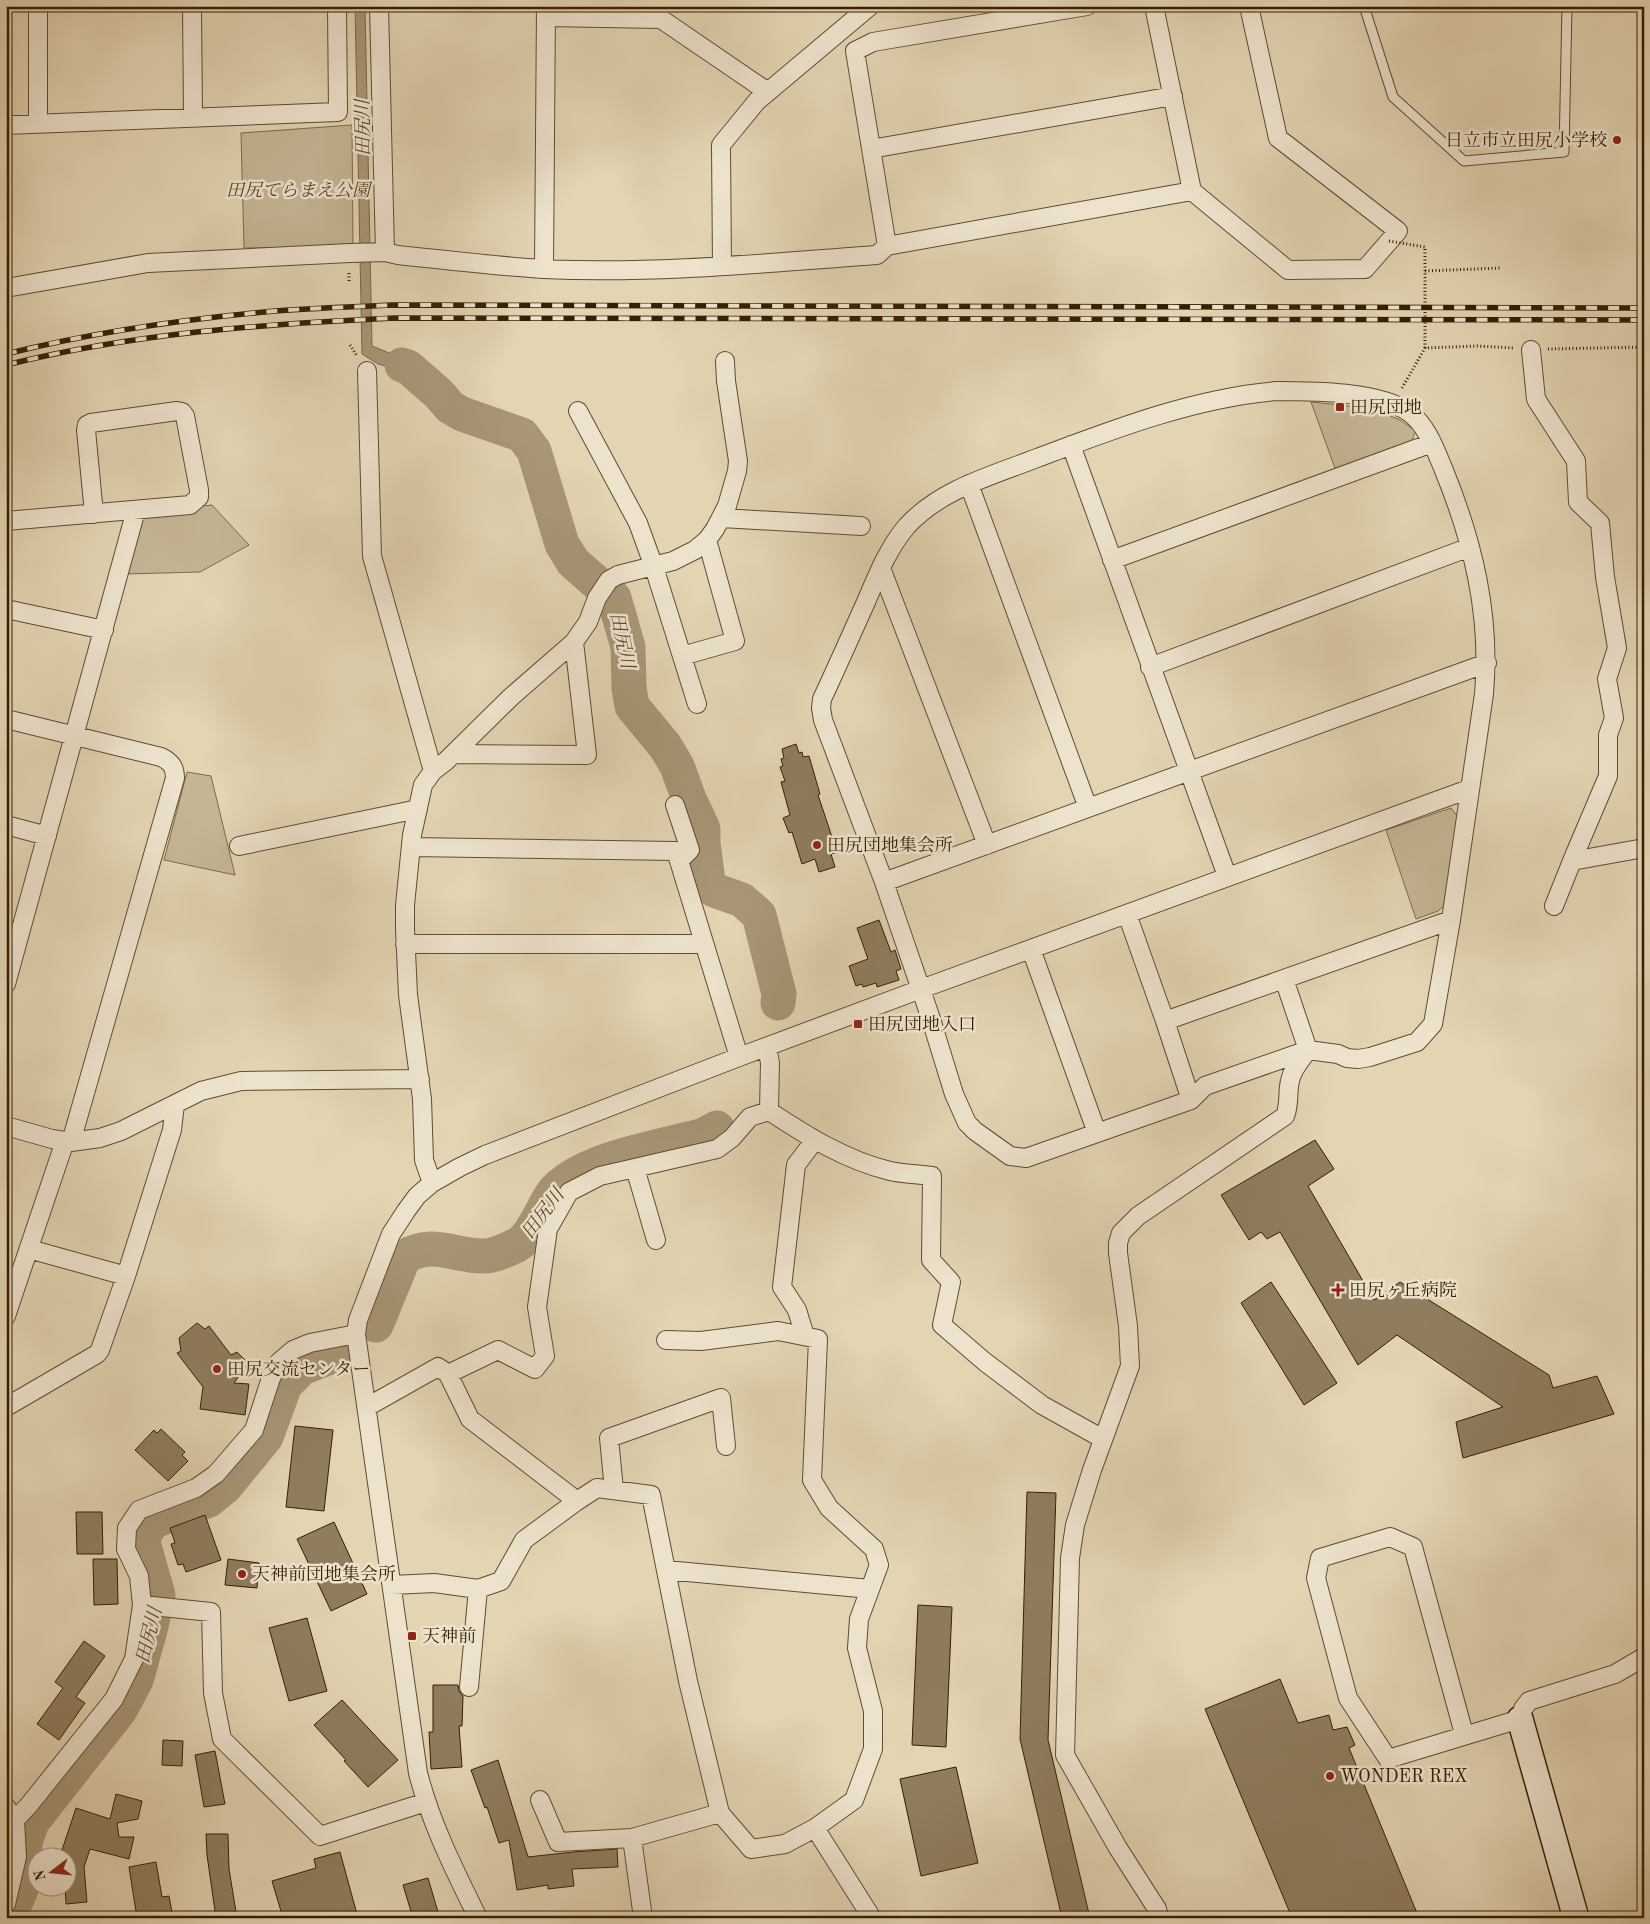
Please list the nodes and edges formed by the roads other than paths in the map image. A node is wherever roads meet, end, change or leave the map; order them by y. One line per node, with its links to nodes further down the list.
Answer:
1 (38, 6): 15 (street)
2 (192, 6): 14 (street)
3 (337, 6): 14 (street)
4 (379, 6): 20 (street)
5 (870, 6): 12 (street)
6 (1087, 6): 17 (street)
7 (1154, 6): 13 (street)
8 (1249, 6): 18 (street)
9 (1364, 6): 10 (lane)
10 (1566, 6)
11 (546, 12): 12 (street); 22 (street)
12 (768, 92): 21 (street)
13 (1173, 96): 17 (street); 18 (street)
14 (193, 118): 15 (street)
15 (38, 123): 16 (street)
16 (6, 125)
17 (871, 149): 19 (street)
18 (1192, 190): 19 (street)
19 (887, 246): 21 (street)
20 (373, 253): 22 (street); 23 (street)
21 (722, 266): 22 (street)
22 (544, 269)
23 (6, 288)
24 (1531, 350): 63 (street)
25 (725, 361): 33 (street)
26 (368, 371): 51 (street)
27 (578, 412): 39 (street)
28 (1432, 443): 29 (street); 37 (street); 38 (street)
29 (1071, 445): 30 (street); 38 (street)
30 (969, 484): 40 (street); 55 (street)
31 (136, 510): 32 (street); 32 (street); 42 (street)
32 (94, 514): 34 (street)
33 (722, 518): 35 (street); 36 (street)
34 (6, 521)
35 (861, 526)
36 (707, 540): 39 (street); 44 (street)
37 (1470, 547): 45 (street); 46 (street)
38 (1112, 560): 46 (street)
39 (654, 567): 43 (street); 44 (street)
40 (881, 568): 59 (street); 66 (street)
41 (6, 609): 42 (street)
42 (104, 630): 49 (street)
43 (574, 642): 50 (street); 50 (street)
44 (682, 656): 47 (street)
45 (1487, 663): 52 (street); 53 (street)
46 (1150, 667): 52 (street)
47 (697, 704)
48 (6, 719): 49 (street)
49 (74, 736): 58 (street); 87 (street)
50 (453, 754): 51 (street)
51 (433, 771): 56 (street)
52 (1189, 771): 55 (street); 65 (street)
53 (1470, 789): 65 (street); 69 (street)
54 (675, 805): 64 (street)
55 (1088, 808): 59 (street)
56 (418, 809): 60 (street); 61 (street)
57 (6, 825): 58 (street)
58 (47, 836): 74 (street)
59 (987, 845): 66 (street)
60 (239, 846)
61 (411, 848): 64 (street); 70 (street)
62 (1644, 848): 63 (street)
63 (1572, 861): 67 (street)
64 (678, 862): 71 (street)
65 (1227, 876): 68 (street)
66 (884, 882): 75 (street)
67 (1554, 906)
68 (1127, 914): 72 (street); 76 (street)
69 (1452, 920): 73 (street); 78 (street)
70 (406, 944): 71 (street); 80 (street)
71 (704, 944): 79 (street)
72 (1031, 949): 75 (street); 85 (street)
73 (1284, 979): 76 (street); 78 (street)
74 (6, 984)
75 (920, 988): 77 (street); 85 (street)
76 (1165, 1020): 81 (street)
77 (767, 1047): 79 (street); 83 (street)
78 (1308, 1050): 81 (street); 100 (street)
79 (739, 1057): 89 (street)
80 (420, 1079): 82 (street); 89 (street)
81 (1191, 1100): 85 (street)
82 (175, 1104): 87 (street); 92 (street)
83 (769, 1111): 86 (street); 88 (street)
84 (6, 1126): 87 (street)
85 (1097, 1133)
86 (814, 1141): 95 (street); 100 (street)
87 (68, 1142): 91 (street)
88 (636, 1168): 90 (street); 97 (street)
89 (432, 1183): 94 (street)
90 (656, 1240)
91 (29, 1248): 92 (street); 93 (street)
92 (126, 1276): 98 (street)
93 (6, 1316)
94 (356, 1334): 99 (street); 108 (street)
95 (805, 1336): 96 (street); 107 (street)
96 (666, 1340)
97 (448, 1374): 99 (street); 103 (street)
98 (6, 1407)
99 (367, 1407): 105 (street)
100 (1103, 1439): 123 (street)
101 (726, 1446): 102 (street)
102 (614, 1490): 103 (street); 104 (street)
103 (577, 1501): 106 (street)
104 (666, 1570): 107 (street); 116 (street)
105 (392, 1585): 106 (street); 114 (street)
106 (478, 1589): 110 (street)
107 (870, 1589): 117 (street)
108 (152, 1606): 114 (street); 115 (street)
109 (1644, 1657): 111 (street)
110 (469, 1687)
111 (1520, 1719): 112 (street); 124 (street)
112 (1464, 1734): 112 (street)
113 (540, 1800): 118 (street)
114 (426, 1802): 120 (street)
115 (10, 1813): 119 (street)
116 (720, 1813): 117 (street); 118 (street)
117 (815, 1828): 122 (street)
118 (632, 1838): 121 (street)
119 (6, 1904)
120 (478, 1918)
121 (643, 1918)
122 (868, 1918)
123 (1159, 1918)
124 (1576, 1918)

